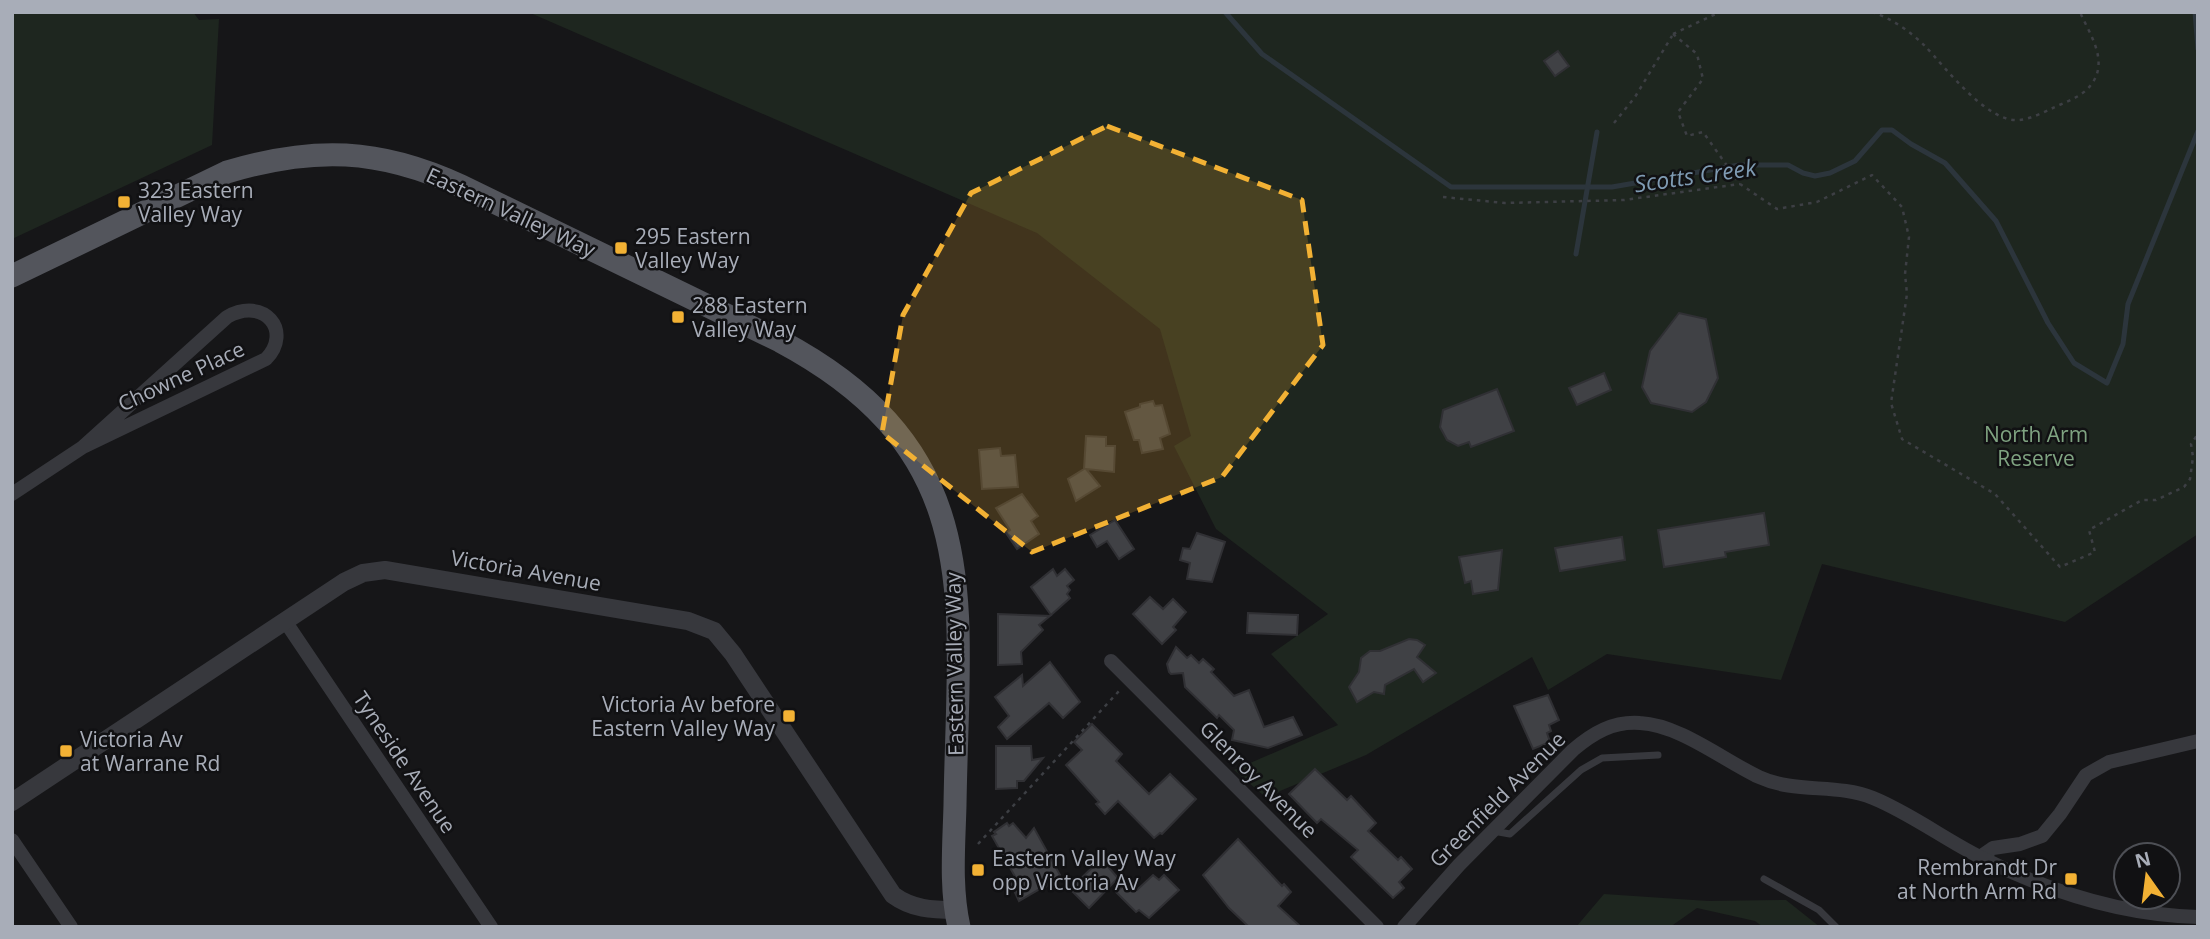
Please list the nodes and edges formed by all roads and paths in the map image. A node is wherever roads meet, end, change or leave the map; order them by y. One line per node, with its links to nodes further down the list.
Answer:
1 (1720, 12): 4 (path)
2 (1872, 12): 3 (path)
3 (2080, 12)
4 (1673, 34): 5 (path); 6 (path)
5 (1614, 123)
6 (1740, 184): 7 (path); 9 (path)
7 (1443, 197)
8 (12, 276): 24 (main road, Eastern Valley Way)
9 (2198, 434)
10 (83, 447): 10 (street, Chowne Place); 11 (street, Chowne Place)
11 (12, 494)
12 (285, 621): 17 (street, Victoria Avenue); 24 (street, Victoria Avenue); 26 (street, Tyneside Avenue)
13 (1111, 661): 14 (street, Glenroy Avenue)
14 (1129, 680): 20 (path); 27 (street, Glenroy Avenue)
15 (2198, 741): 21 (street)
16 (1658, 755): 18 (lane)
17 (12, 802)
18 (1492, 831): 21 (street, Greenfield Avenue); 28 (street, Greenfield Avenue)
19 (12, 840): 25 (street)
20 (978, 844)
21 (1980, 857): 23 (street, Greenfield Avenue)
22 (1764, 879): 29 (lane)
23 (2198, 916)
24 (957, 919)
25 (71, 927)
26 (491, 927)
27 (1377, 927)
28 (1404, 927)
29 (1836, 927)

